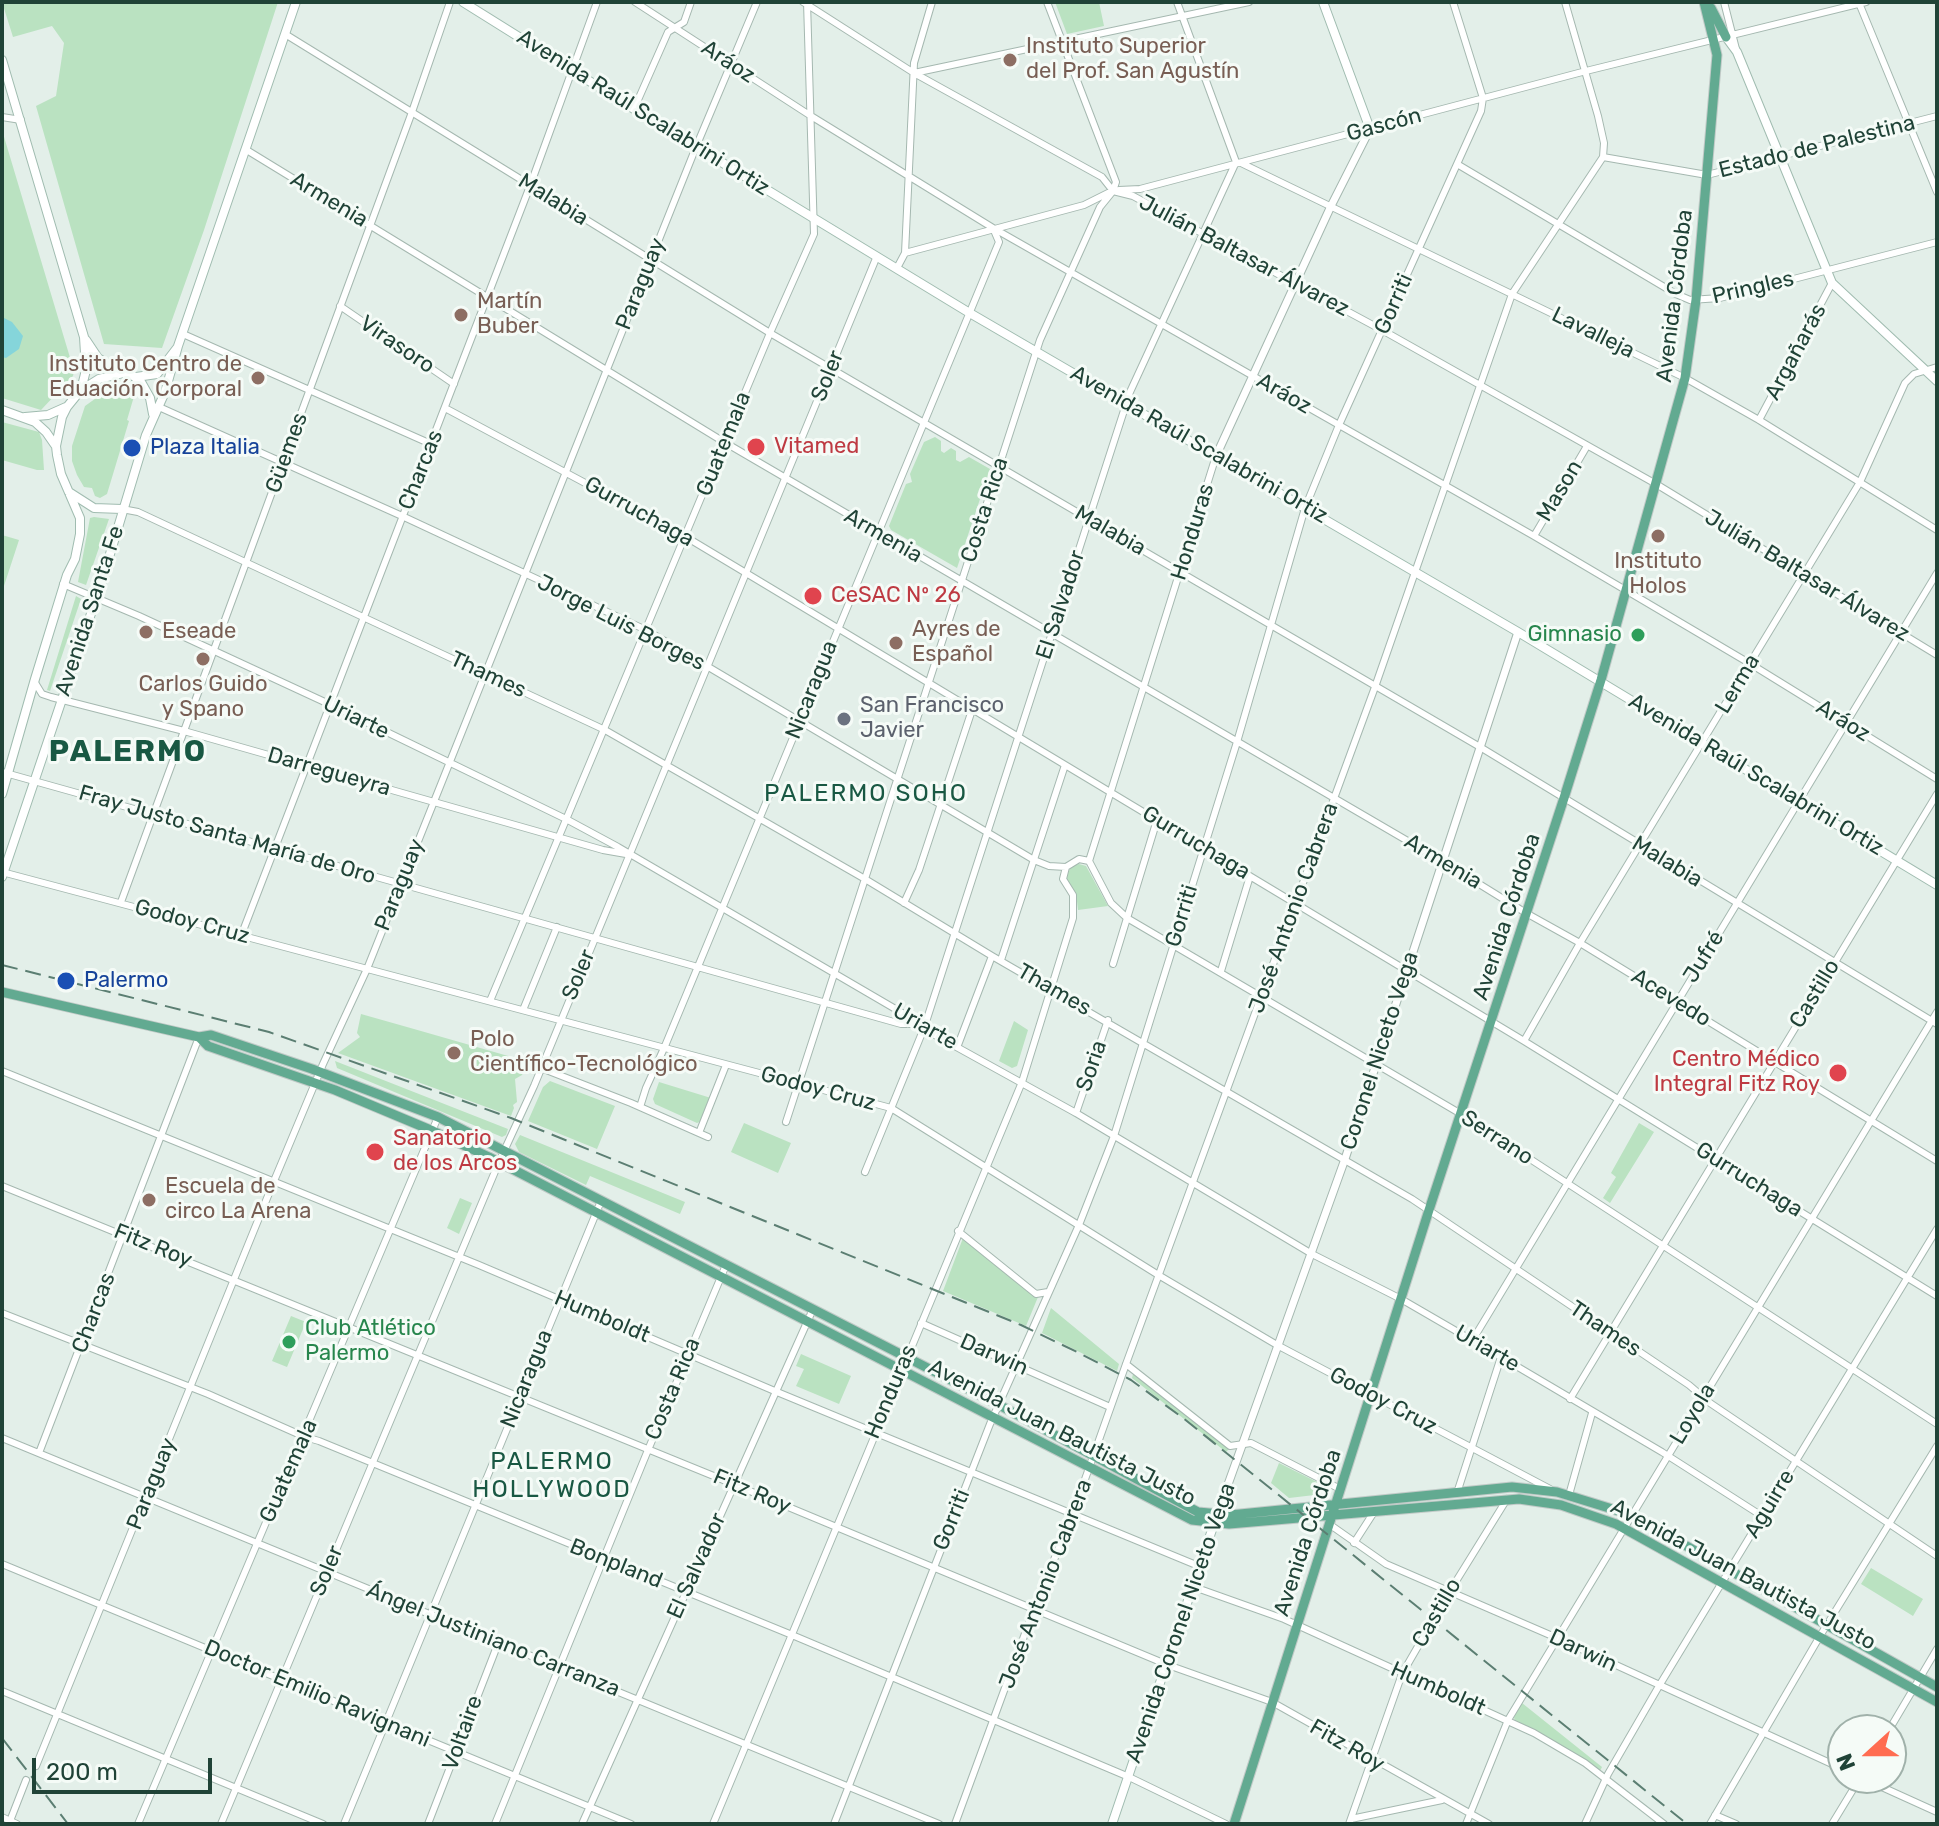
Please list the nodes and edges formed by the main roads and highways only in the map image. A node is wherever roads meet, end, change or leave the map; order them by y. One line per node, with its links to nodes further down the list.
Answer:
1 (296, 2): 9 (main road, Avenida Santa Fe)
2 (463, 2): 21 (main road, Avenida Raúl Scalabrini Ortiz)
3 (1323, 2): 7 (main road)
4 (1706, 2): 5 (main road, Avenida Córdoba)
5 (1725, 37): 12 (main road); 21 (main road, Avenida Córdoba)
6 (2, 60): 8 (main road)
7 (1370, 129)
8 (84, 337): 10 (main road); 13 (main road)
9 (178, 346): 11 (main road, Avenida Santa Fe); 16 (main road, Avenida Santa Fe)
10 (123, 373): 11 (main road); 13 (main road)
11 (136, 377): 16 (main road)
12 (1937, 381)
13 (80, 391): 14 (main road)
14 (67, 407): 17 (main road); 18 (main road)
15 (2, 410): 17 (main road)
16 (156, 410): 20 (main road, Avenida Santa Fe)
17 (23, 417): 18 (main road)
18 (56, 446): 19 (main road)
19 (69, 491): 20 (main road); 22 (main road, Avenida Santa Fe)
20 (122, 509): 24 (main road, Avenida Santa Fe)
21 (1601, 680): 25 (main road, Avenida Raúl Scalabrini Ortiz); 28 (main road, Avenida Córdoba)
22 (5, 773): 23 (main road, Avenida Santa Fe)
23 (2, 794)
24 (3, 874)
25 (1937, 885)
26 (2, 992): 27 (main road, Avenida Juan Bautista Justo)
27 (199, 1037): 29 (main road, Avenida Juan Bautista Justo); 29 (main road, Avenida Juan Bautista Justo)
28 (1335, 1505): 29 (main road, Avenida Juan Bautista Justo); 30 (main road, Avenida Córdoba); 31 (main road, Avenida Juan Bautista Justo)
29 (1216, 1520): 30 (main road, Avenida Juan Bautista Justo); 33 (main road, Avenida Coronel Niceto Vega)
30 (1330, 1521): 32 (main road, Avenida Juan Bautista Justo); 34 (main road, Avenida Córdoba)
31 (1937, 1687)
32 (1937, 1702)
33 (1112, 1824)
34 (1234, 1824)

